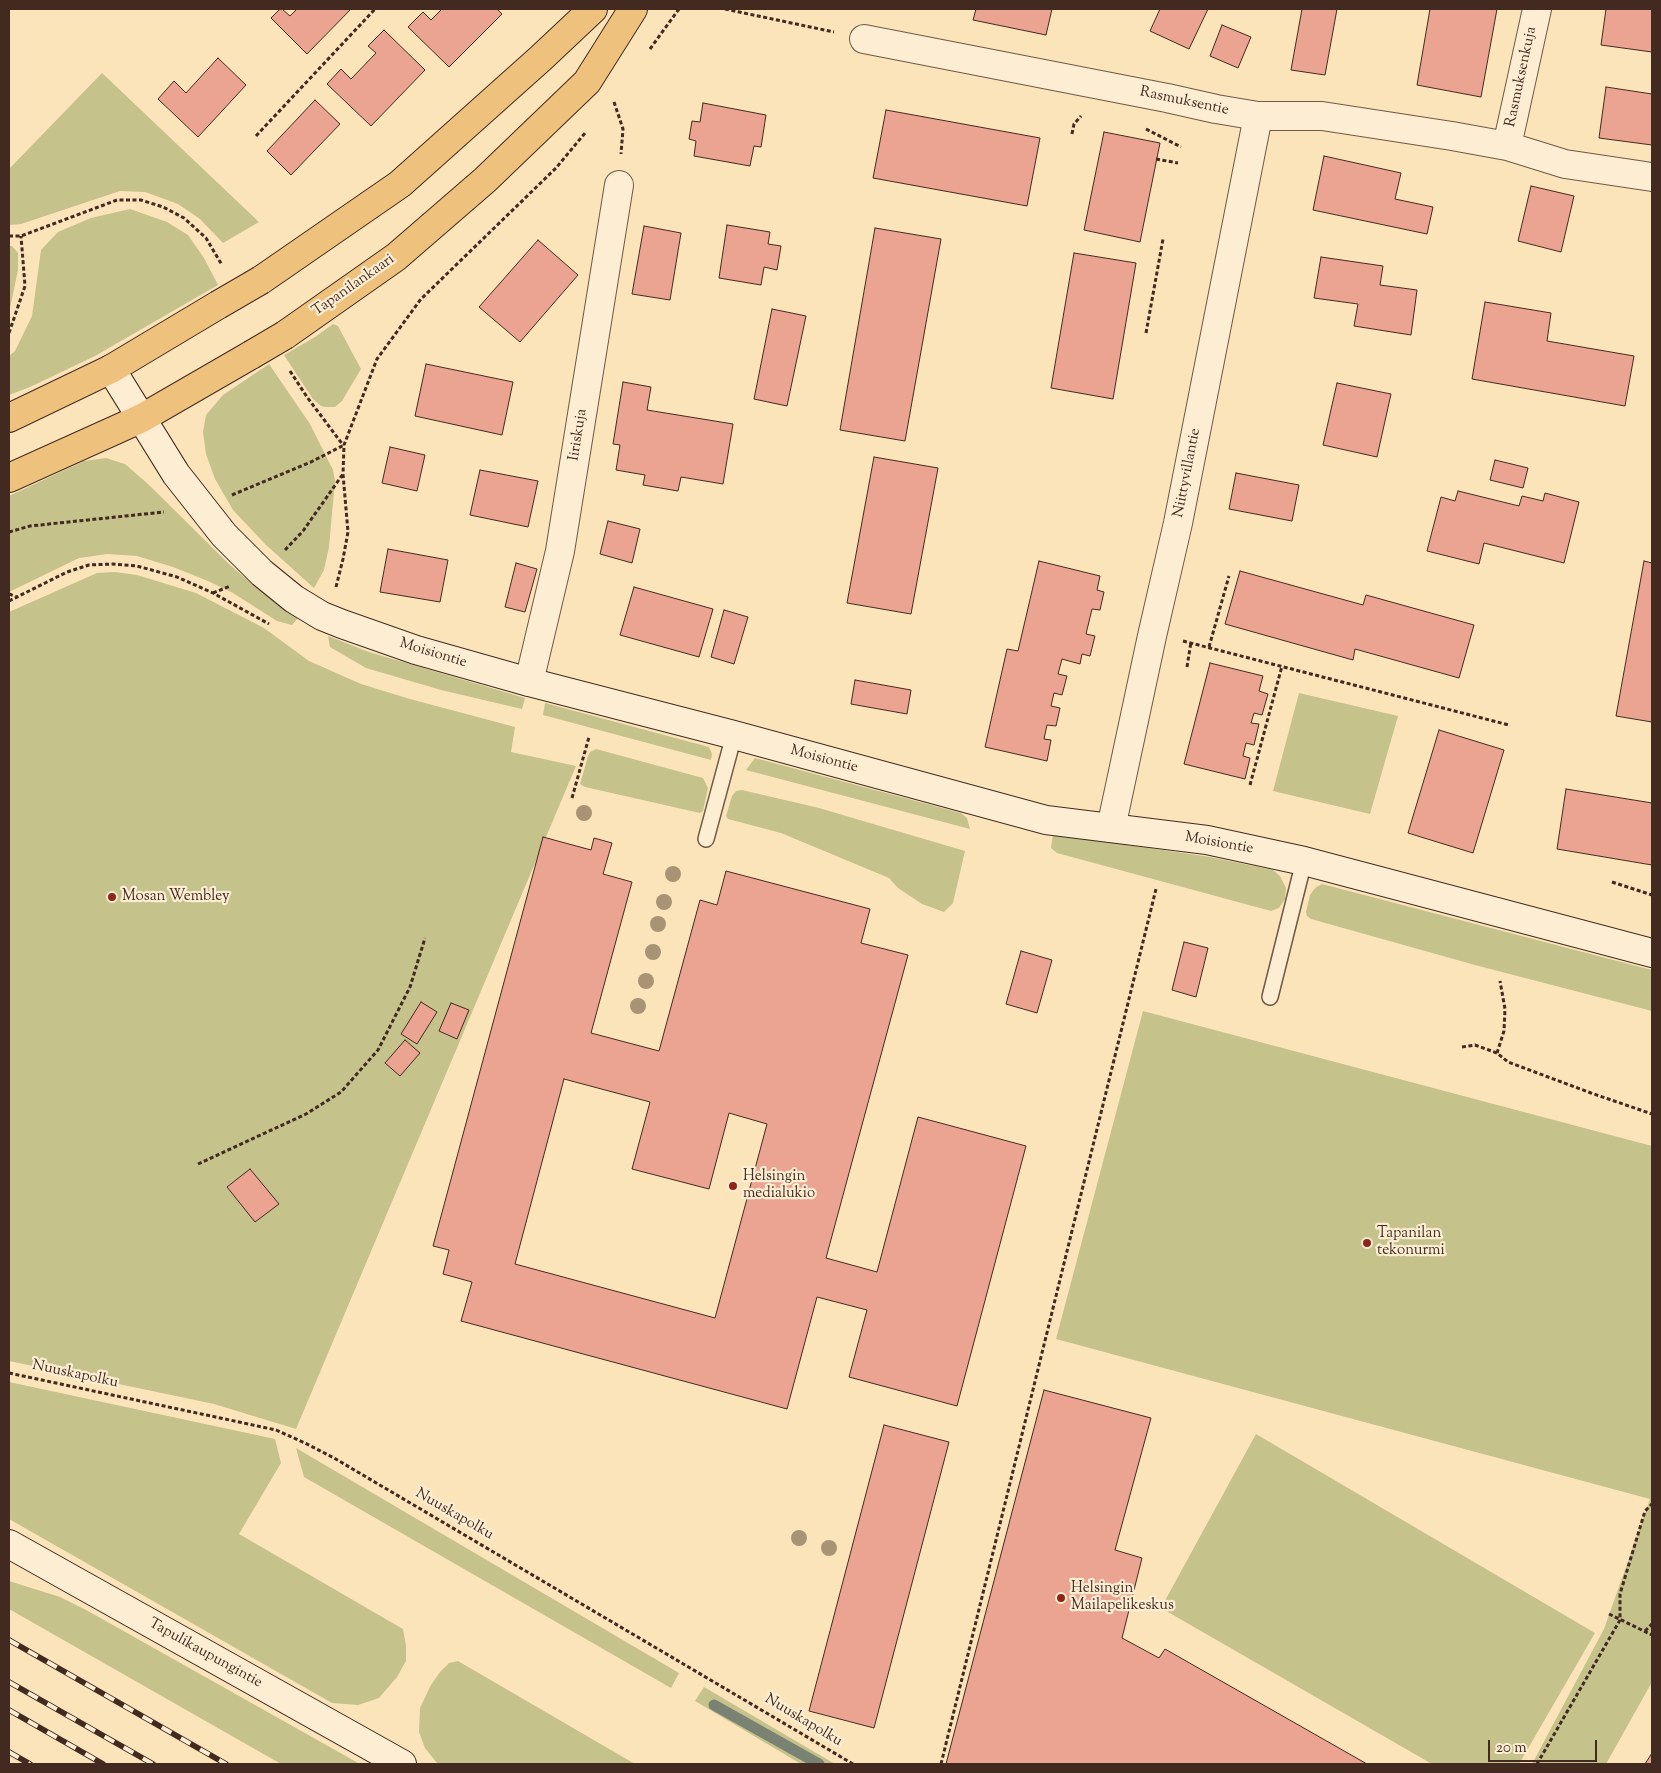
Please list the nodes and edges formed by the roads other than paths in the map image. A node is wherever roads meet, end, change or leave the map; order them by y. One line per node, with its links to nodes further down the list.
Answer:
1 (593, 9): 9 (main road, bridge)
2 (633, 9): 11 (main road, Tapanilankaari, bridge)
3 (1537, 9): 6 (street, Rasmuksenkuja)
4 (864, 39): 5 (street, Rasmuksentie)
5 (1258, 116): 6 (street, Rasmuksentie); 15 (street, Niittyvillantie)
6 (1507, 146): 7 (street, Rasmuksentie)
7 (1652, 177)
8 (619, 185): 13 (street, Iiriskuja)
9 (110, 369): 10 (main road); 11 (street, Moisiontie)
10 (9, 418)
11 (142, 418): 12 (main road, Tapanilankaari); 13 (street, Moisiontie)
12 (9, 478)
13 (529, 682): 14 (street, Moisiontie)
14 (734, 735): 15 (street, Moisiontie); 16 (lane)
15 (1111, 828): 17 (street, Moisiontie)
16 (706, 839)
17 (1304, 861): 18 (street, Moisiontie); 19 (lane)
18 (1652, 953)
19 (1270, 997)
20 (9, 1544): 21 (street, Tapulikaupungintie)
21 (402, 1764)

